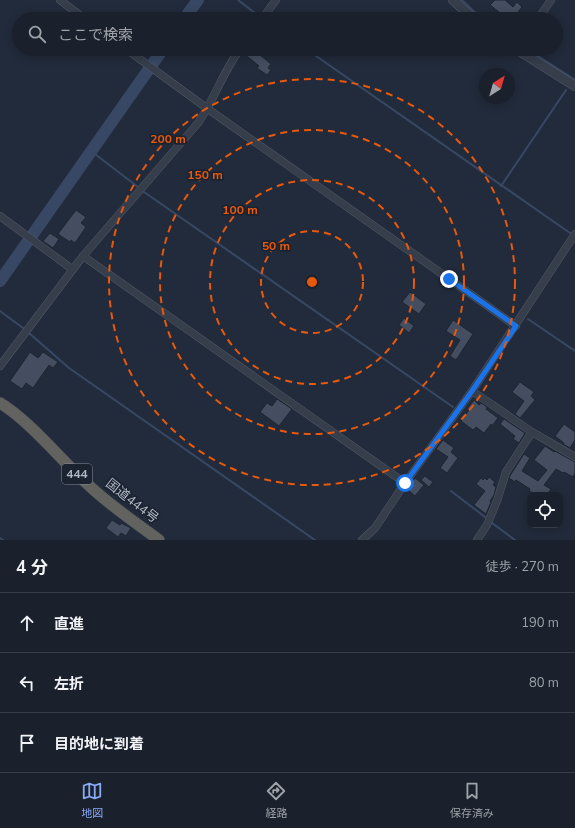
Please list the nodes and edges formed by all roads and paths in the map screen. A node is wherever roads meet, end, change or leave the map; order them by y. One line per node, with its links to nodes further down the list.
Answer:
1 (60, 0): 5 (street)
2 (276, 0): 6 (street)
3 (453, 0): 7 (street)
4 (551, 0): 8 (street)
5 (76, 12)
6 (267, 12)
7 (466, 12)
8 (543, 12)
9 (135, 56): 13 (street)
10 (235, 56): 13 (street)
11 (528, 56): 12 (street)
12 (575, 86)
13 (208, 109): 16 (street); 18 (street)
14 (0, 216): 17 (street)
15 (575, 234): 18 (street)
16 (83, 256): 17 (street); 24 (street)
17 (72, 269): 19 (street)
18 (516, 326): 20 (street)
19 (0, 366)
20 (472, 391): 22 (street); 24 (street)
21 (0, 403): 25 (highway, 国道444号 / 444)
22 (532, 432): 23 (street); 27 (street)
23 (575, 457)
24 (405, 483): 26 (street)
25 (159, 540)
26 (362, 540)
27 (477, 540)

